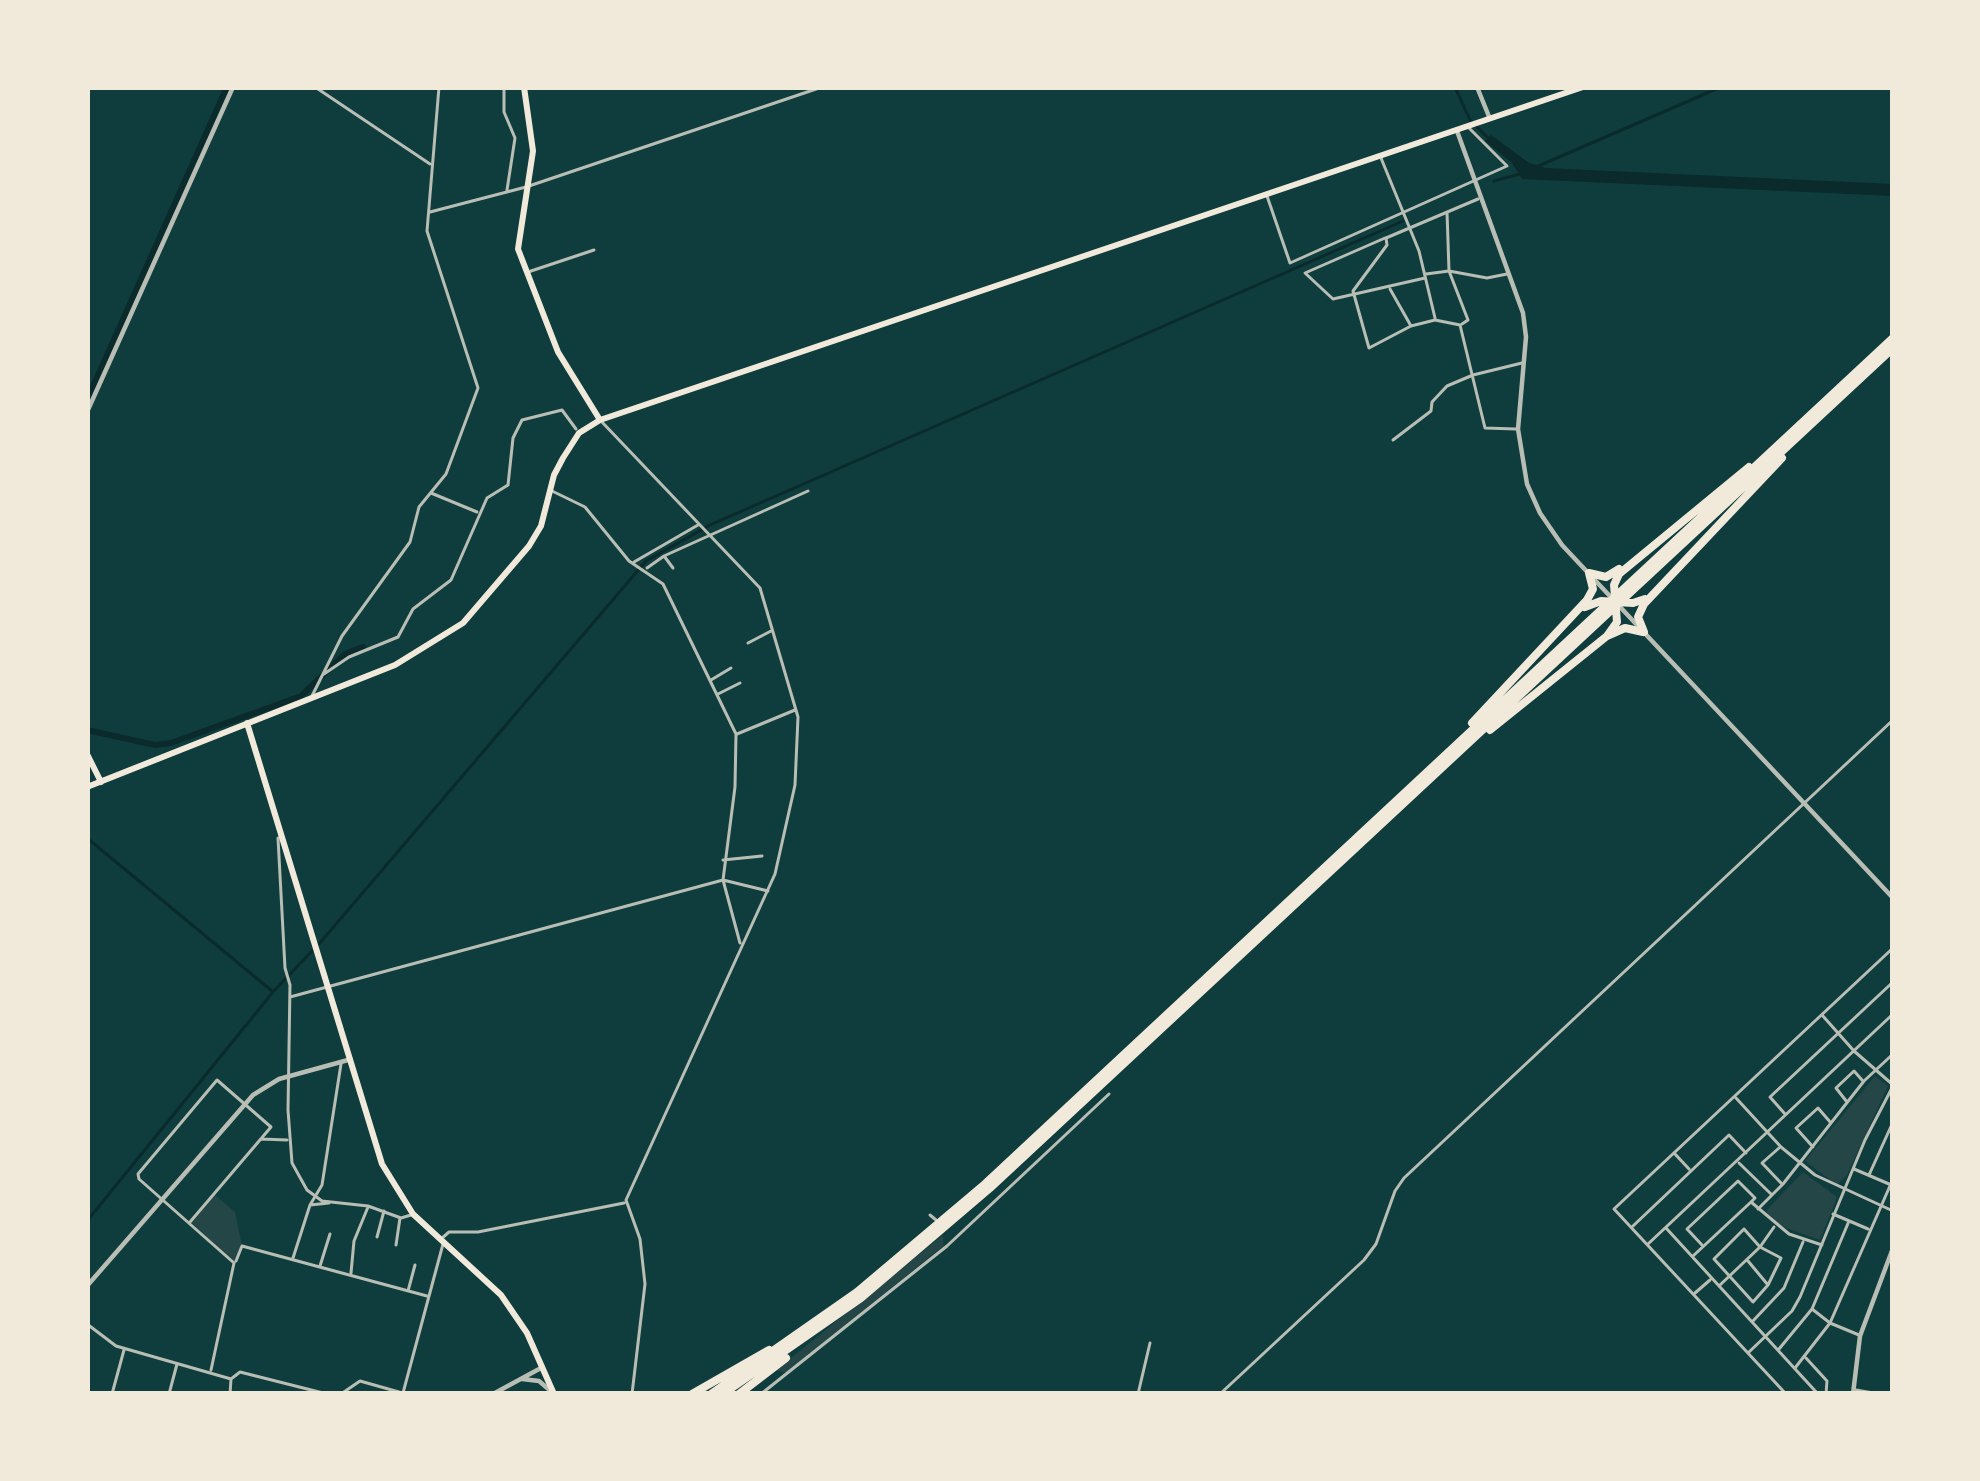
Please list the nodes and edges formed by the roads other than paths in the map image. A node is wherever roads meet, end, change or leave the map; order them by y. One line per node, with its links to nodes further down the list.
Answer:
1 (232, 87): 38 (street)
2 (315, 87): 13 (street)
3 (439, 87): 13 (street)
4 (504, 87): 16 (street)
5 (524, 87): 15 (main road)
6 (822, 87): 15 (street)
7 (1477, 87): 9 (street)
8 (1583, 87): 9 (main road)
9 (1487, 120): 10 (main road)
10 (1469, 126): 11 (main road); 14 (street)
11 (1457, 131): 12 (main road); 14 (street)
12 (1380, 157): 17 (main road); 21 (street)
13 (432, 165): 20 (street)
14 (1477, 181): 18 (street); 21 (street)
15 (526, 187): 16 (street); 25 (main road)
16 (507, 193): 20 (street)
17 (1267, 195): 21 (street); 39 (main road)
18 (1482, 195): 19 (street); 27 (street)
19 (1447, 212): 22 (street); 26 (street)
20 (428, 213): 46 (street)
21 (1402, 214): 22 (street)
22 (1410, 228): 23 (street); 28 (street)
23 (1386, 238): 30 (street); 30 (street)
24 (594, 250): 25 (street)
25 (526, 272): 39 (main road)
26 (1449, 272): 27 (street); 28 (street); 33 (street)
27 (1507, 274): 36 (street)
28 (1424, 276): 29 (street); 31 (street)
29 (1389, 287): 30 (street); 32 (street)
30 (1354, 295): 32 (street)
31 (1435, 320): 32 (street); 33 (street)
32 (1411, 326)
33 (1460, 326): 37 (street)
34 (1893, 338): 40 (highway)
35 (1893, 348): 40 (highway)
36 (1524, 363): 37 (street); 41 (street)
37 (1473, 375): 41 (street); 43 (street)
38 (87, 412)
39 (600, 420): 42 (main road); 48 (street)
40 (1808, 422): 51 (highway); 56 (highway); 76 (highway)
41 (1518, 429): 55 (street)
42 (579, 433): 44 (main road); 47 (street)
43 (1393, 440)
44 (550, 490): 52 (street); 68 (main road)
45 (808, 491): 49 (street)
46 (429, 492): 47 (street); 64 (street)
47 (480, 513): 64 (street)
48 (700, 525): 49 (street); 52 (street)
49 (708, 534): 50 (street); 59 (street)
50 (664, 556): 53 (street); 54 (street)
51 (1630, 562): 55 (highway); 57 (highway)
52 (634, 564): 54 (street)
53 (673, 568)
54 (644, 569): 65 (street)
55 (1589, 573): 57 (street); 58 (highway)
56 (1669, 578): 57 (highway); 60 (highway)
57 (1616, 601): 58 (highway); 60 (street); 61 (highway)
58 (1564, 624): 76 (highway)
59 (773, 631): 62 (street); 69 (street)
60 (1644, 632): 61 (highway); 79 (street)
61 (1607, 636): 76 (highway)
62 (748, 643)
63 (731, 668): 65 (street)
64 (322, 675): 68 (street)
65 (710, 681): 67 (street)
66 (740, 683): 67 (street)
67 (716, 694): 72 (street)
68 (312, 698): 71 (main road)
69 (796, 709): 72 (street); 84 (street)
70 (1893, 719): 79 (street)
71 (247, 723): 77 (main road); 80 (main road)
72 (736, 734): 75 (street)
73 (87, 754): 77 (main road)
74 (746, 761): 75 (street)
75 (737, 762): 82 (street)
76 (1435, 770): 175 (highway)
77 (101, 782): 78 (main road)
78 (87, 788)
79 (1803, 803): 85 (street); 209 (street)
80 (280, 836): 89 (main road); 90 (street)
81 (762, 856): 82 (street)
82 (723, 860): 83 (street)
83 (723, 880): 84 (street); 86 (street); 89 (street)
84 (768, 891): 86 (street)
85 (1893, 898)
86 (740, 945): 128 (street)
87 (1893, 948): 92 (street)
88 (1893, 982): 93 (street)
89 (326, 987): 90 (street); 96 (main road)
90 (290, 997): 98 (street)
91 (1893, 1014): 94 (street)
92 (1822, 1015): 93 (street); 102 (street)
93 (1838, 1033): 94 (street); 105 (street)
94 (1854, 1051): 97 (street); 105 (street)
95 (1893, 1054): 97 (street)
96 (345, 1061): 98 (street); 124 (street); 135 (main road)
97 (1875, 1071): 99 (street); 100 (street)
98 (290, 1076): 104 (street); 110 (street)
99 (1864, 1081): 103 (street); 103 (street)
100 (1893, 1086): 117 (street)
101 (1109, 1094): 149 (street)
102 (1734, 1096): 108 (street); 113 (street)
103 (1847, 1102): 107 (street)
104 (244, 1104): 109 (street); 125 (street); 125 (street)
105 (1786, 1115): 108 (street)
106 (1893, 1122): 119 (street)
107 (1832, 1124): 112 (street); 112 (street)
108 (1767, 1133): 111 (street); 114 (street)
109 (261, 1138): 110 (street); 141 (street)
110 (288, 1141): 124 (street)
111 (1781, 1147): 116 (street); 121 (street)
112 (1814, 1147): 116 (street)
113 (1673, 1153): 118 (street); 143 (street)
114 (1746, 1153): 115 (street); 118 (street)
115 (1737, 1161): 123 (street); 144 (street)
116 (1800, 1163): 121 (street); 122 (street)
117 (1852, 1168): 119 (street); 122 (street)
118 (1690, 1170): 143 (street)
119 (1869, 1175): 120 (street)
120 (1892, 1182): 131 (street)
121 (1783, 1184): 123 (street)
122 (1844, 1190): 131 (street); 136 (street)
123 (1772, 1195): 132 (street)
124 (316, 1198): 127 (street); 129 (street)
125 (164, 1199): 141 (street); 168 (street)
126 (1751, 1202): 132 (street); 155 (street); 155 (street)
127 (331, 1203): 129 (street); 130 (street)
128 (626, 1203): 150 (street); 202 (street)
129 (310, 1205): 159 (street)
130 (368, 1206): 133 (street); 164 (street)
131 (1881, 1206): 134 (street); 145 (street)
132 (1758, 1209): 142 (street)
133 (384, 1211): 138 (street); 148 (street)
134 (1893, 1211)
135 (413, 1214): 138 (street); 150 (main road)
136 (1833, 1214): 140 (street); 153 (street)
137 (930, 1215): 139 (street)
138 (400, 1217): 152 (street)
139 (936, 1220)
140 (1849, 1221): 145 (street); 173 (street)
141 (190, 1222): 161 (street)
142 (1775, 1226): 151 (street); 156 (street)
143 (1631, 1227): 154 (street)
144 (1666, 1228): 154 (street); 158 (street)
145 (1870, 1230): 176 (street)
146 (949, 1232): 149 (street)
147 (330, 1234): 163 (street)
148 (377, 1237)
149 (954, 1238): 192 (street)
150 (442, 1240): 172 (street); 186 (main road)
151 (1804, 1240): 153 (street); 174 (street)
152 (396, 1245)
153 (1822, 1245): 178 (street)
154 (1647, 1246): 171 (street)
155 (1704, 1246): 158 (street)
156 (1760, 1246): 160 (street); 165 (street); 167 (street)
157 (1893, 1248): 179 (street)
158 (1692, 1257): 166 (street)
159 (292, 1260): 161 (street); 163 (street)
160 (1747, 1260): 165 (street); 167 (street)
161 (234, 1263): 188 (street)
162 (415, 1265): 170 (street)
163 (320, 1267): 164 (street)
164 (351, 1275): 170 (street)
165 (1729, 1276): 167 (street); 169 (street)
166 (1712, 1279): 169 (street); 171 (street)
167 (1768, 1285)
168 (87, 1286)
169 (1718, 1286): 174 (street)
170 (408, 1291): 172 (street)
171 (1693, 1294): 183 (street)
172 (427, 1296): 194 (street)
173 (1812, 1309): 176 (street); 182 (street)
174 (1752, 1322): 178 (street)
175 (821, 1323): 203 (highway); 204 (highway); 205 (highway); 206 (highway)
176 (1830, 1323): 179 (street); 184 (street)
177 (87, 1324): 181 (street)
178 (1766, 1336): 182 (street); 183 (street)
179 (1861, 1336): 193 (street)
180 (1150, 1343): 208 (street)
181 (124, 1348): 185 (street); 195 (street)
182 (1779, 1349): 187 (street)
183 (1748, 1353): 210 (street)
184 (1805, 1357): 187 (street); 212 (street)
185 (177, 1362): 188 (street); 196 (street)
186 (542, 1367): 191 (street); 201 (main road)
187 (1795, 1368): 211 (street)
188 (211, 1370): 190 (street)
189 (775, 1374): 192 (street)
190 (231, 1379): 197 (street); 198 (street)
191 (519, 1379): 200 (street); 201 (street)
192 (781, 1380): 207 (street)
193 (1854, 1392): 213 (street)
194 (404, 1393): 199 (street)
195 (112, 1394)
196 (169, 1394)
197 (230, 1394)
198 (327, 1394)
199 (341, 1394)
200 (493, 1394)
201 (553, 1394)
202 (632, 1394)
203 (692, 1394)
204 (710, 1394)
205 (724, 1394)
206 (739, 1394)
207 (761, 1394)
208 (1138, 1394)
209 (1220, 1394)
210 (1786, 1394)
211 (1818, 1394)
212 (1826, 1394)
213 (1880, 1394)

